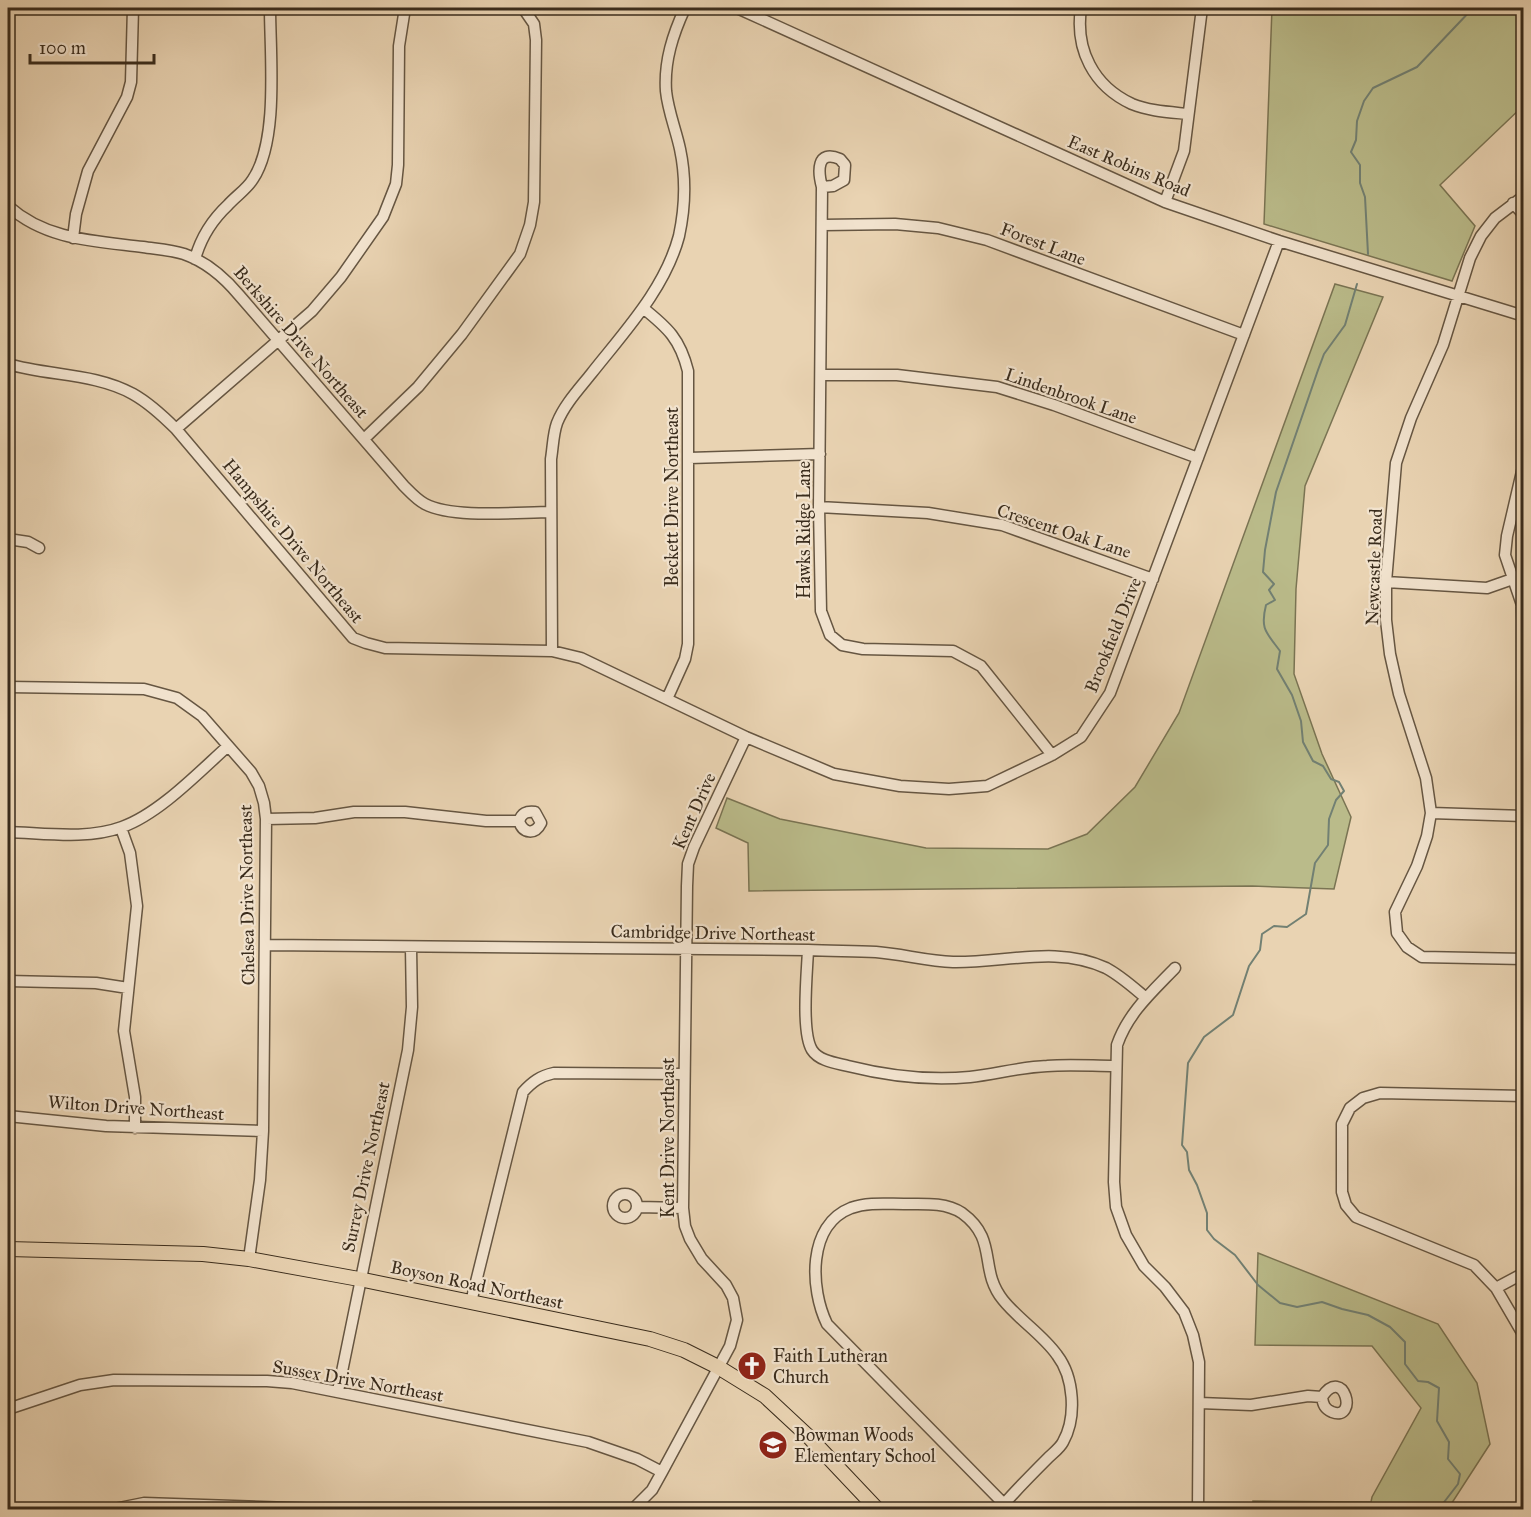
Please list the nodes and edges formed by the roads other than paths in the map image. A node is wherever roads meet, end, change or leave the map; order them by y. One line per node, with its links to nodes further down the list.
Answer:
1 (133, 8): 17 (street)
2 (270, 8): 19 (street)
3 (405, 8): 24 (street)
4 (523, 8): 28 (street)
5 (685, 8): 21 (street)
6 (737, 8): 12 (street, East Robins Road)
7 (1081, 8): 9 (street)
8 (1202, 8): 9 (street)
9 (1188, 114): 12 (street)
10 (822, 187): 16 (street, Hawks Ridge Lane)
11 (1524, 196): 13 (street, Newcastle Road)
12 (1165, 202): 18 (street, East Robins Road)
13 (1513, 203): 15 (street); 20 (street, Newcastle Road)
14 (8, 206): 17 (street, Berkshire Drive Northeast)
15 (1524, 215)
16 (823, 225): 23 (street, Forest Lane); 26 (street, Hawks Ridge Lane)
17 (73, 238): 19 (street, Berkshire Drive Northeast)
18 (1279, 241): 20 (street, East Robins Road); 23 (street, Brookfield Drive)
19 (195, 259): 24 (street, Berkshire Drive Northeast)
20 (1458, 296): 22 (street, East Robins Road); 39 (street, Newcastle Road)
21 (643, 308): 30 (street, Beckett Drive Northeast); 34 (street)
22 (1524, 316)
23 (1244, 335): 31 (street, Brookfield Drive)
24 (279, 341): 27 (street); 28 (street, Berkshire Drive Northeast)
25 (8, 364): 27 (street, Hampshire Drive Northeast)
26 (822, 375): 29 (street, Hawks Ridge Lane); 31 (street, Lindenbrook Lane)
27 (176, 429): 40 (street, Hampshire Drive Northeast)
28 (364, 439): 34 (street, Berkshire Drive Northeast)
29 (820, 454): 30 (street); 33 (street, Hawks Ridge Lane)
30 (689, 458): 43 (street, Beckett Drive Northeast)
31 (1198, 458): 38 (street, Brookfield Drive)
32 (1524, 463): 37 (street)
33 (819, 507): 38 (street, Crescent Oak Lane); 46 (street, Hawks Ridge Lane)
34 (551, 512): 40 (street)
35 (8, 539): 36 (street)
36 (39, 548)
37 (1518, 577): 39 (street); 41 (street)
38 (1153, 579): 46 (street, Brookfield Drive)
39 (1386, 582): 47 (street, Newcastle Road)
40 (552, 651): 43 (street, Hampshire Drive Northeast)
41 (1524, 667)
42 (8, 687): 45 (street, Chelsea Drive Northeast)
43 (668, 699): 44 (street, Hampshire Drive Northeast)
44 (746, 737): 46 (street, Brookfield Drive); 53 (street, Kent Drive)
45 (228, 746): 49 (street, Chelsea Drive Northeast); 51 (street)
46 (1052, 755)
47 (1431, 813): 48 (street); 58 (street, Newcastle Road)
48 (1524, 816)
49 (266, 819): 50 (street); 54 (street, Chelsea Drive Northeast)
50 (519, 821)
51 (121, 828): 52 (street); 61 (street)
52 (8, 832)
53 (687, 902): 56 (street, Kent Drive Northeast)
54 (266, 945): 55 (street, Cambridge Drive Northeast); 68 (street, Chelsea Drive Northeast)
55 (411, 948): 56 (street, Cambridge Drive Northeast); 74 (street, Surrey Drive Northeast)
56 (686, 949): 57 (street, Cambridge Drive Northeast); 64 (street, Kent Drive Northeast)
57 (808, 950): 62 (street, Cambridge Drive Northeast); 63 (street)
58 (1524, 959)
59 (1175, 968): 62 (street)
60 (8, 981): 61 (street)
61 (128, 988): 67 (street)
62 (1146, 999): 63 (street)
63 (1115, 1066): 81 (street)
64 (684, 1074): 70 (street, Kent Drive Northeast); 76 (street)
65 (1524, 1096): 75 (street)
66 (8, 1116): 67 (street, Wilton Drive Northeast)
67 (135, 1128): 68 (street, Wilton Drive Northeast)
68 (263, 1131): 72 (street, Chelsea Drive Northeast)
69 (638, 1207): 70 (street)
70 (683, 1208): 78 (street, Kent Drive Northeast)
71 (8, 1249): 72 (main road, Boyson Road Northeast)
72 (249, 1259): 74 (main road, Boyson Road Northeast)
73 (1524, 1273): 75 (street)
74 (359, 1279): 76 (main road, Boyson Road Northeast); 79 (street, Surrey Drive Northeast)
75 (1496, 1288): 77 (street)
76 (471, 1302): 78 (main road, Boyson Road Northeast)
77 (1524, 1336)
78 (718, 1367): 83 (street, Kent Drive Northeast); 88 (main road, Boyson Road Northeast)
79 (338, 1391): 82 (street, Sussex Drive Northeast); 83 (street, Sussex Drive Northeast)
80 (1322, 1397): 81 (street)
81 (1200, 1403): 89 (street)
82 (8, 1409)
83 (662, 1472): 87 (street, Kent Drive Northeast)
84 (1004, 1508): 84 (street)
85 (109, 1509): 86 (street)
86 (352, 1509)
87 (632, 1509)
88 (878, 1509)
89 (1198, 1509)

